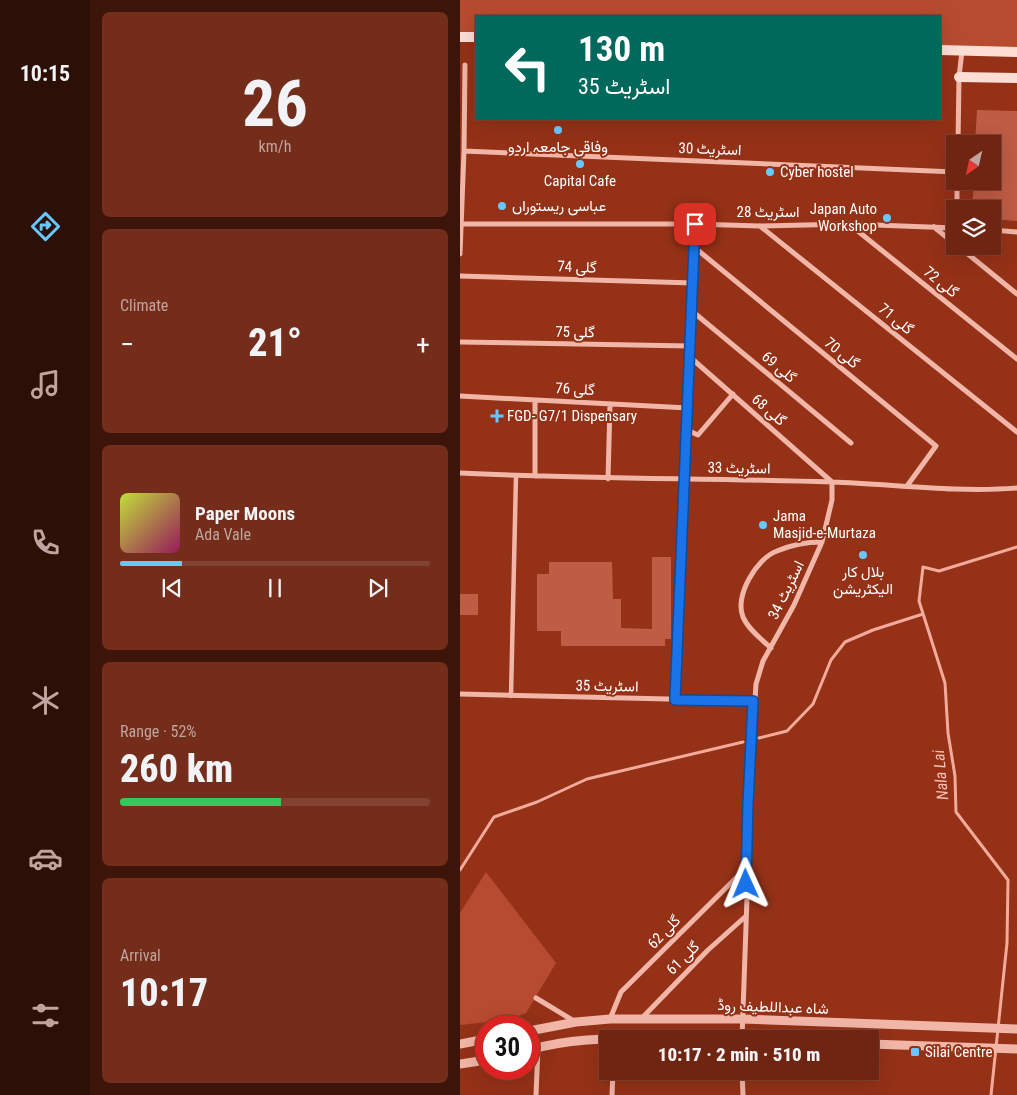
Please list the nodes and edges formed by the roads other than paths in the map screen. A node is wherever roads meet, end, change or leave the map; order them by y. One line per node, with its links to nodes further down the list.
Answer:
1 (460, 37): 2 (main road)
2 (475, 37)
3 (941, 50): 4 (main road)
4 (962, 51): 5 (main road); 7 (street)
5 (1017, 52)
6 (464, 65): 10 (street)
7 (959, 77): 8 (main road); 9 (street)
8 (1017, 78)
9 (958, 135)
10 (464, 151): 11 (street, اسٹریٹ 30); 12 (street)
11 (946, 172)
12 (460, 224): 13 (street, اسٹریٹ 28); 22 (street)
13 (695, 224): 15 (street, اسٹریٹ 28); 21 (street)
14 (849, 224): 15 (street, اسٹریٹ 28); 16 (street, اسٹریٹ 28); 31 (street, گلی 72)
15 (759, 226): 38 (street, گلی 71)
16 (934, 227): 17 (street, اسٹریٹ 28); 20 (street)
17 (946, 228)
18 (1001, 231): 19 (street)
19 (1017, 232)
20 (946, 237)
21 (694, 247): 25 (street); 46 (street, گلی 70)
22 (460, 254)
23 (969, 255): 26 (street)
24 (460, 276): 25 (street, گلی 74)
25 (693, 283): 27 (street)
26 (1017, 294)
27 (692, 310): 29 (street); 39 (street, گلی 69)
28 (460, 342): 29 (street, گلی 75)
29 (690, 346): 30 (street)
30 (690, 356): 32 (street, گلی 68); 36 (street)
31 (1017, 360)
32 (733, 394): 37 (street); 45 (street, گلی 68)
33 (460, 396): 34 (street, گلی 76)
34 (535, 400): 35 (street, گلی 76); 42 (street)
35 (610, 404): 36 (street, گلی 76); 43 (street)
36 (688, 408): 37 (street)
37 (687, 430): 44 (street)
38 (1017, 432)
39 (851, 443)
40 (460, 473): 41 (street, اسٹریٹ 33)
41 (516, 476): 42 (street, اسٹریٹ 33); 51 (street)
42 (534, 476): 43 (street, اسٹریٹ 33)
43 (608, 479): 44 (street, اسٹریٹ 33)
44 (685, 480): 45 (street, اسٹریٹ 33); 52 (street)
45 (832, 482): 46 (street, اسٹریٹ 33); 48 (street, اسٹریٹ 34)
46 (907, 486): 47 (street, اسٹریٹ 33)
47 (1017, 488)
48 (822, 542): 49 (street, اسٹریٹ 34); 49 (street, اسٹریٹ 34)
49 (771, 648): 53 (street, اسٹریٹ 34)
50 (460, 694): 51 (street, اسٹریٹ 35)
51 (510, 696): 52 (street, اسٹریٹ 35)
52 (675, 700): 53 (street, اسٹریٹ 35)
53 (753, 701): 54 (street, اسٹریٹ 34)
54 (745, 869): 55 (street, اسٹریٹ 34); 57 (street, گلی 62)
55 (746, 916): 58 (street, اسٹریٹ 34); 59 (street, گلی 61)
56 (536, 998): 60 (street)
57 (610, 1018): 59 (street, شاہ عبداللطیف روڈ); 60 (street, شاہ عبداللطیف روڈ)
58 (741, 1019): 59 (street, شاہ عبداللطیف روڈ); 62 (street, اسٹریٹ 34); 63 (street, شاہ عبداللطیف روڈ)
59 (640, 1020)
60 (576, 1022): 61 (street, شاہ عبداللطیف روڈ)
61 (540, 1029)
62 (742, 1030)
63 (1017, 1030)
64 (599, 1040): 68 (street)
65 (475, 1041): 66 (street)
66 (460, 1044)
67 (879, 1044): 69 (street)
68 (540, 1047)
69 (1017, 1049)
70 (475, 1062): 71 (street)
71 (460, 1064)
72 (535, 1080): 75 (street)
73 (613, 1080): 76 (street)
74 (742, 1080): 77 (street)
75 (536, 1095)
76 (612, 1095)
77 (742, 1095)

